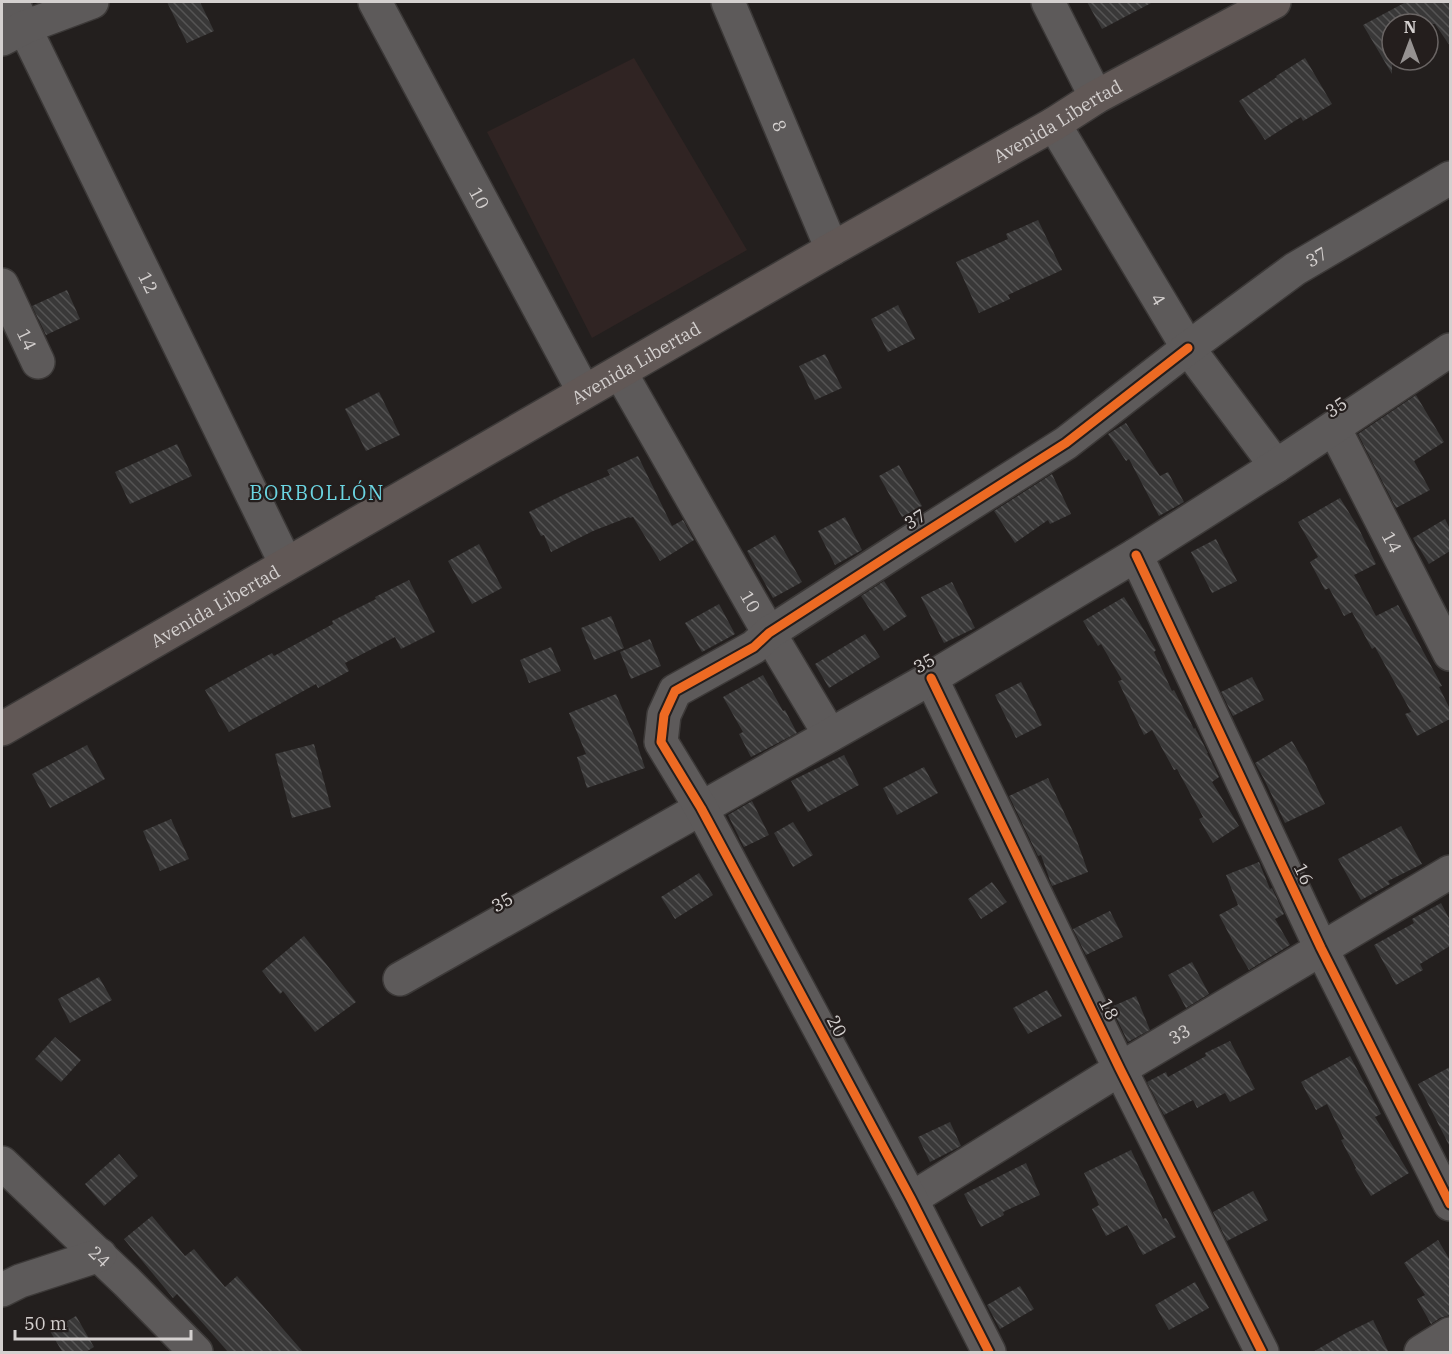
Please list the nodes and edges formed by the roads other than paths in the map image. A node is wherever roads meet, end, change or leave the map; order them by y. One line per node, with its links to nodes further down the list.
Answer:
1 (92, 2): 6 (street)
2 (375, 2): 16 (street, 10)
3 (729, 2): 10 (street, 8)
4 (1048, 2): 7 (street)
5 (1274, 2): 7 (main road, Avenida Libertad)
6 (13, 23): 20 (street, 12)
7 (1095, 97): 8 (main road, Avenida Libertad)
8 (1054, 124): 10 (main road, Avenida Libertad); 12 (street, 4)
9 (1450, 178): 12 (street, 37)
10 (832, 249): 15 (main road, Avenida Libertad)
11 (2, 285): 14 (street, 14)
12 (1188, 348): 18 (street, 4); 21 (street, 37)
13 (1450, 350): 17 (street, 35)
14 (38, 362)
15 (620, 372): 16 (main road, Avenida Libertad); 21 (street, 10)
16 (584, 392): 20 (main road, Avenida Libertad)
17 (1334, 428): 18 (street, 35); 22 (street, 14)
18 (1276, 466): 19 (street, 35)
19 (1136, 555): 23 (street, 35); 29 (street, 16)
20 (286, 564): 25 (main road, Avenida Libertad)
21 (769, 633): 24 (street, 37); 26 (street, 10)
22 (1450, 654)
23 (931, 678): 26 (street, 35); 31 (street, 18)
24 (664, 715): 27 (street, 20)
25 (2, 729)
26 (830, 735): 27 (street, 35)
27 (701, 808): 30 (street, 35); 33 (street, 20)
28 (1450, 872): 29 (street, 33)
29 (1321, 948): 31 (street, 33); 34 (street, 16)
30 (400, 979)
31 (1120, 1069): 33 (street, 33); 40 (street, 18)
32 (2, 1163): 35 (street, 24)
33 (911, 1199): 39 (street, 20)
34 (1450, 1204)
35 (100, 1255): 36 (street); 38 (street, 24)
36 (2, 1290)
37 (1450, 1334): 41 (street)
38 (196, 1353)
39 (989, 1353)
40 (1262, 1353)
41 (1421, 1353)

